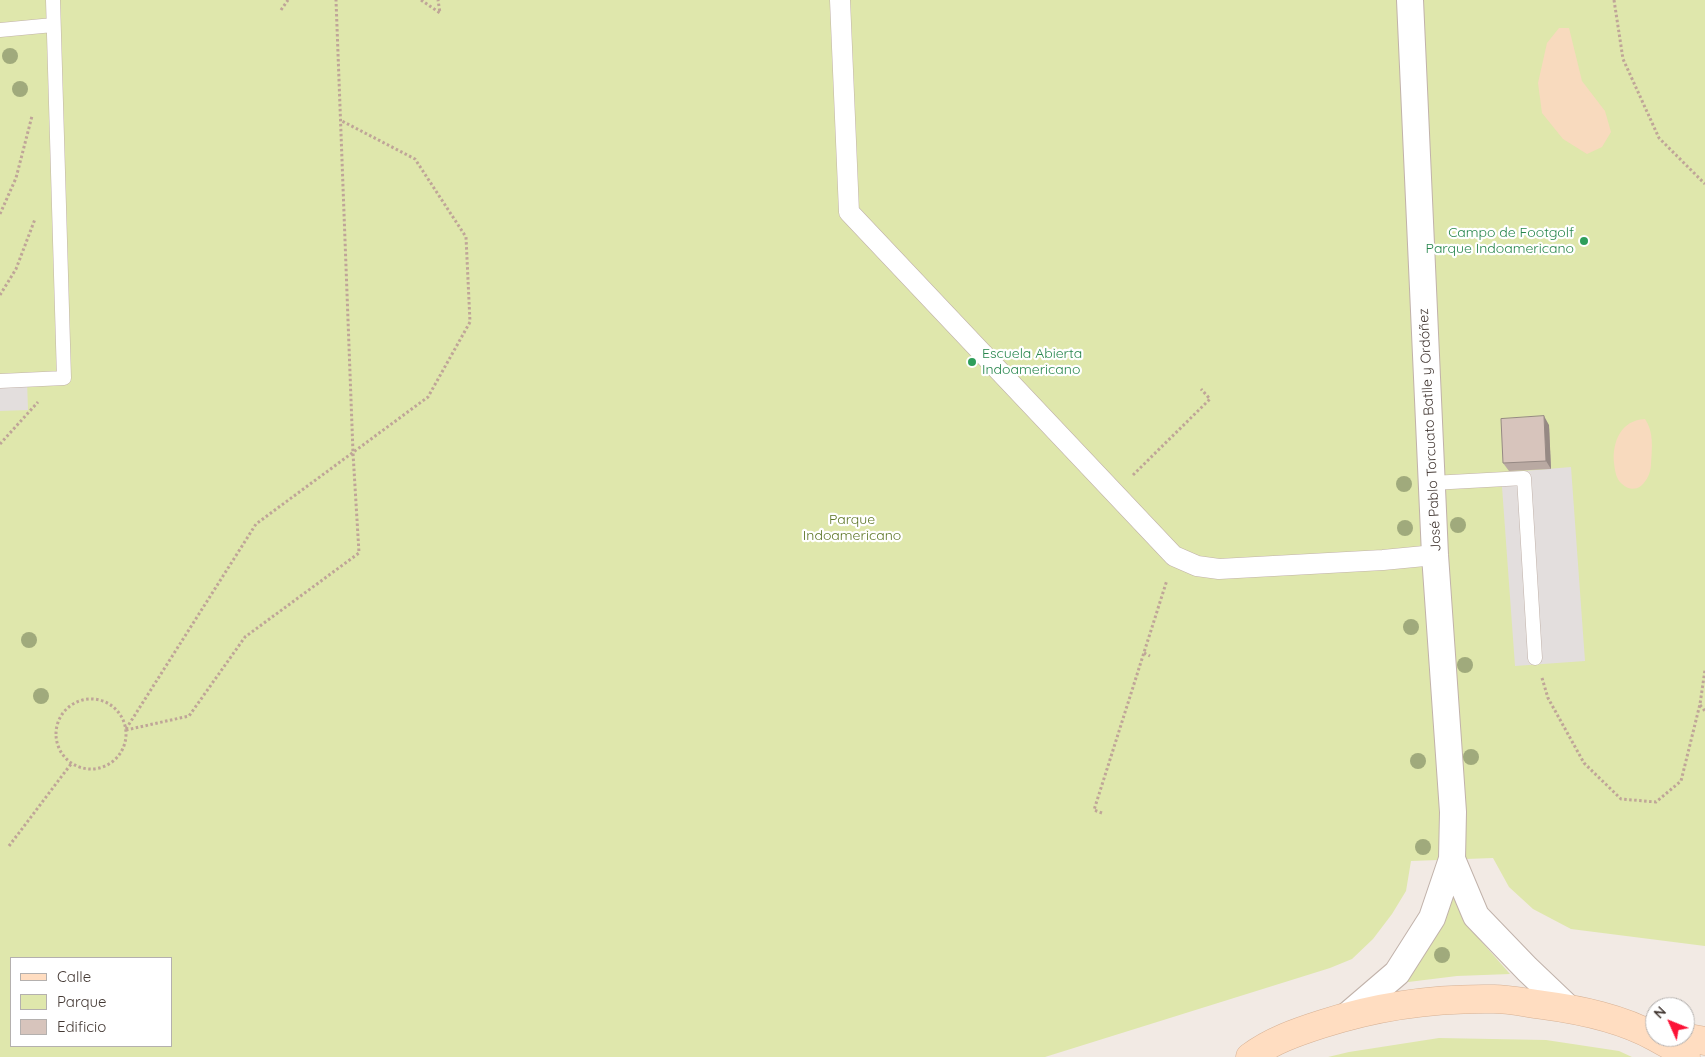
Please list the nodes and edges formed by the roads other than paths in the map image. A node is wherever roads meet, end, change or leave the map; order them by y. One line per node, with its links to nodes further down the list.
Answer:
1 (53, 0): 4 (lane)
2 (840, 0): 8 (street)
3 (1410, 0): 7 (street, José Pablo Torcuato Batlle y Ordóñez)
4 (53, 25): 5 (lane); 6 (lane)
5 (0, 30)
6 (0, 381)
7 (1432, 483): 8 (street, José Pablo Torcuato Batlle y Ordóñez); 9 (lane)
8 (1435, 555): 10 (street, José Pablo Torcuato Batlle y Ordóñez)
9 (1535, 658)
10 (1452, 859): 11 (street, José Pablo Torcuato Batlle y Ordóñez); 12 (street, José Pablo Torcuato Batlle y Ordóñez)
11 (1568, 1008): 12 (main road); 13 (main road)
12 (1348, 1015): 15 (main road)
13 (1645, 1031)
14 (1673, 1047): 17 (main road)
15 (1256, 1052): 16 (main road)
16 (1227, 1057)
17 (1686, 1057)

